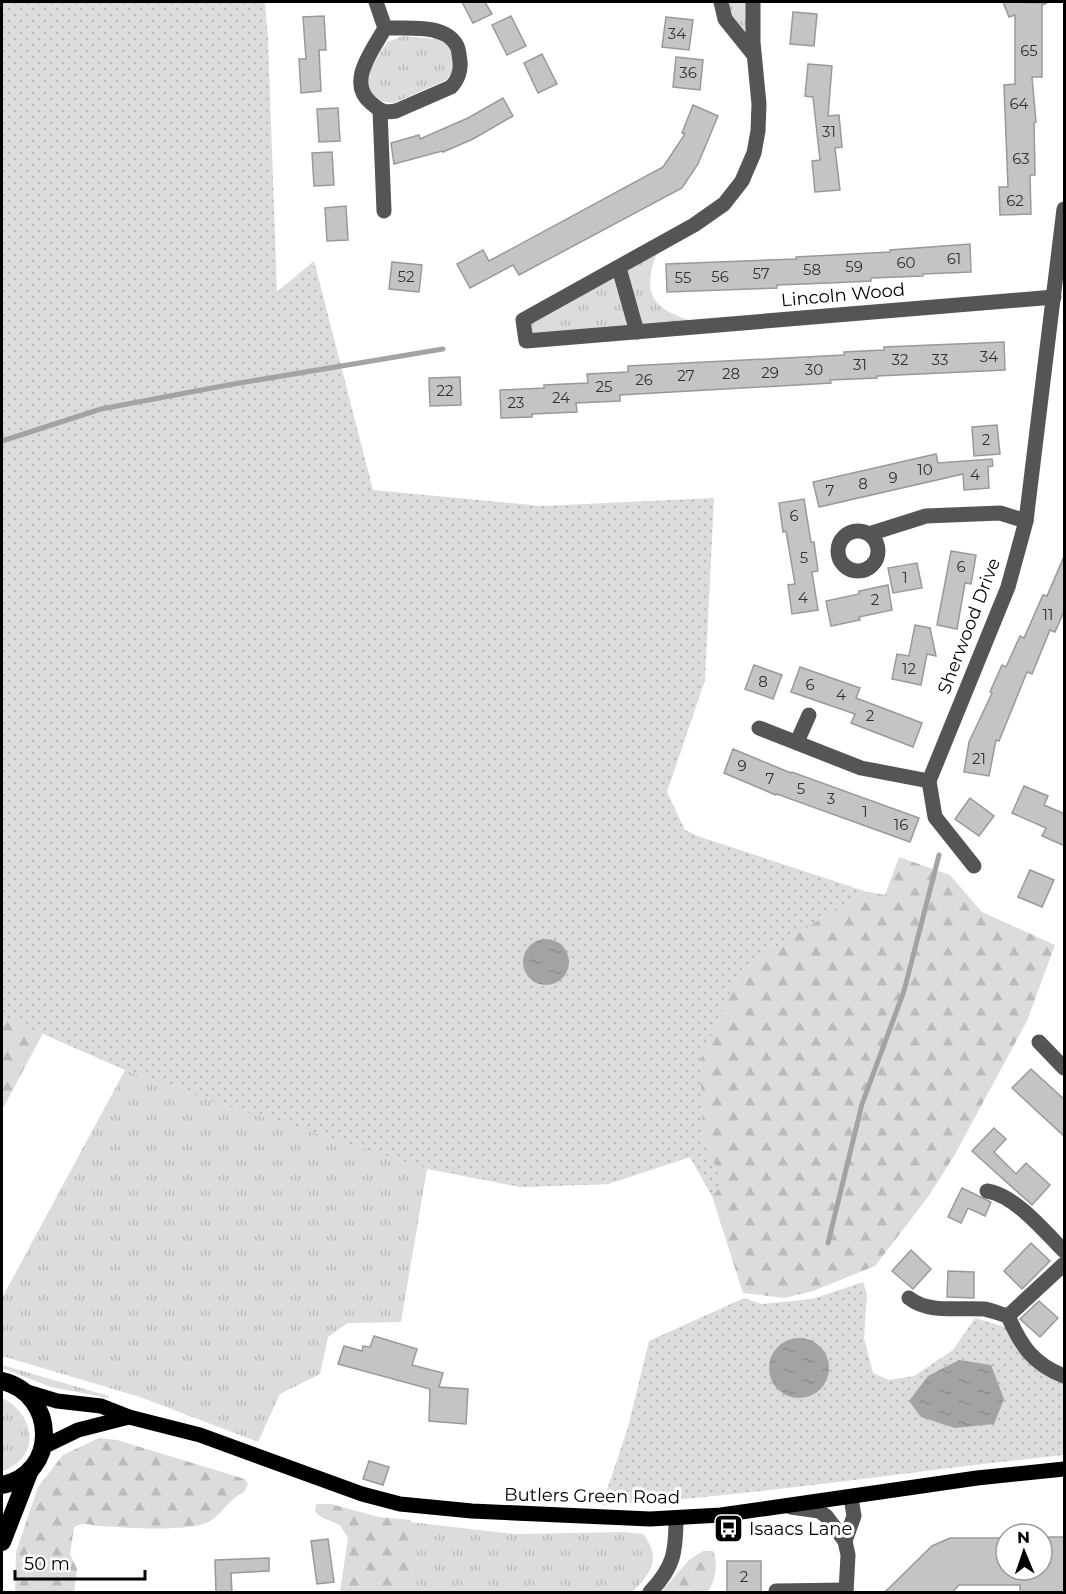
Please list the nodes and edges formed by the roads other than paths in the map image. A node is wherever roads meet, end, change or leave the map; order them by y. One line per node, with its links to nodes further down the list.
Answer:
1 (376, 2): 4 (street)
2 (721, 2): 5 (street)
3 (753, 2): 5 (street)
4 (385, 28): 6 (street); 6 (street)
5 (754, 55): 9 (street)
6 (380, 110): 8 (street)
7 (1065, 209): 10 (street)
8 (384, 211)
9 (620, 268): 11 (street); 11 (street, Lincoln Wood)
10 (1053, 304): 11 (street, Lincoln Wood); 12 (street, Sherwood Drive)
11 (637, 332)
12 (1026, 520): 13 (street); 17 (street, Sherwood Drive)
13 (869, 534)
14 (809, 715): 16 (street)
15 (759, 728): 16 (street)
16 (797, 742): 17 (street)
17 (929, 782): 18 (street)
18 (974, 866)
19 (1039, 1042): 20 (street)
20 (1065, 1068)
21 (987, 1191): 22 (street)
22 (1065, 1251)
23 (1065, 1264): 25 (street)
24 (909, 1298): 25 (street)
25 (1008, 1316): 26 (street)
26 (1065, 1376)
27 (2, 1381): 28 (highway)
28 (24, 1391): 29 (main road, Butlers Green Road); 30 (highway)
29 (129, 1417): 30 (main road, Butlers Green Road); 36 (main road, Butlers Green Road)
30 (43, 1447): 31 (highway)
31 (31, 1468): 33 (highway); 38 (highway)
32 (1065, 1469): 34 (main road, Butlers Green Road)
33 (2, 1485)
34 (851, 1498): 35 (main road, Butlers Green Road); 37 (street)
35 (785, 1507): 36 (main road, Butlers Green Road); 37 (street)
36 (676, 1518): 41 (street)
37 (845, 1541): 40 (street)
38 (2, 1542)
39 (776, 1591): 40 (street)
40 (846, 1591)
41 (650, 1593)

